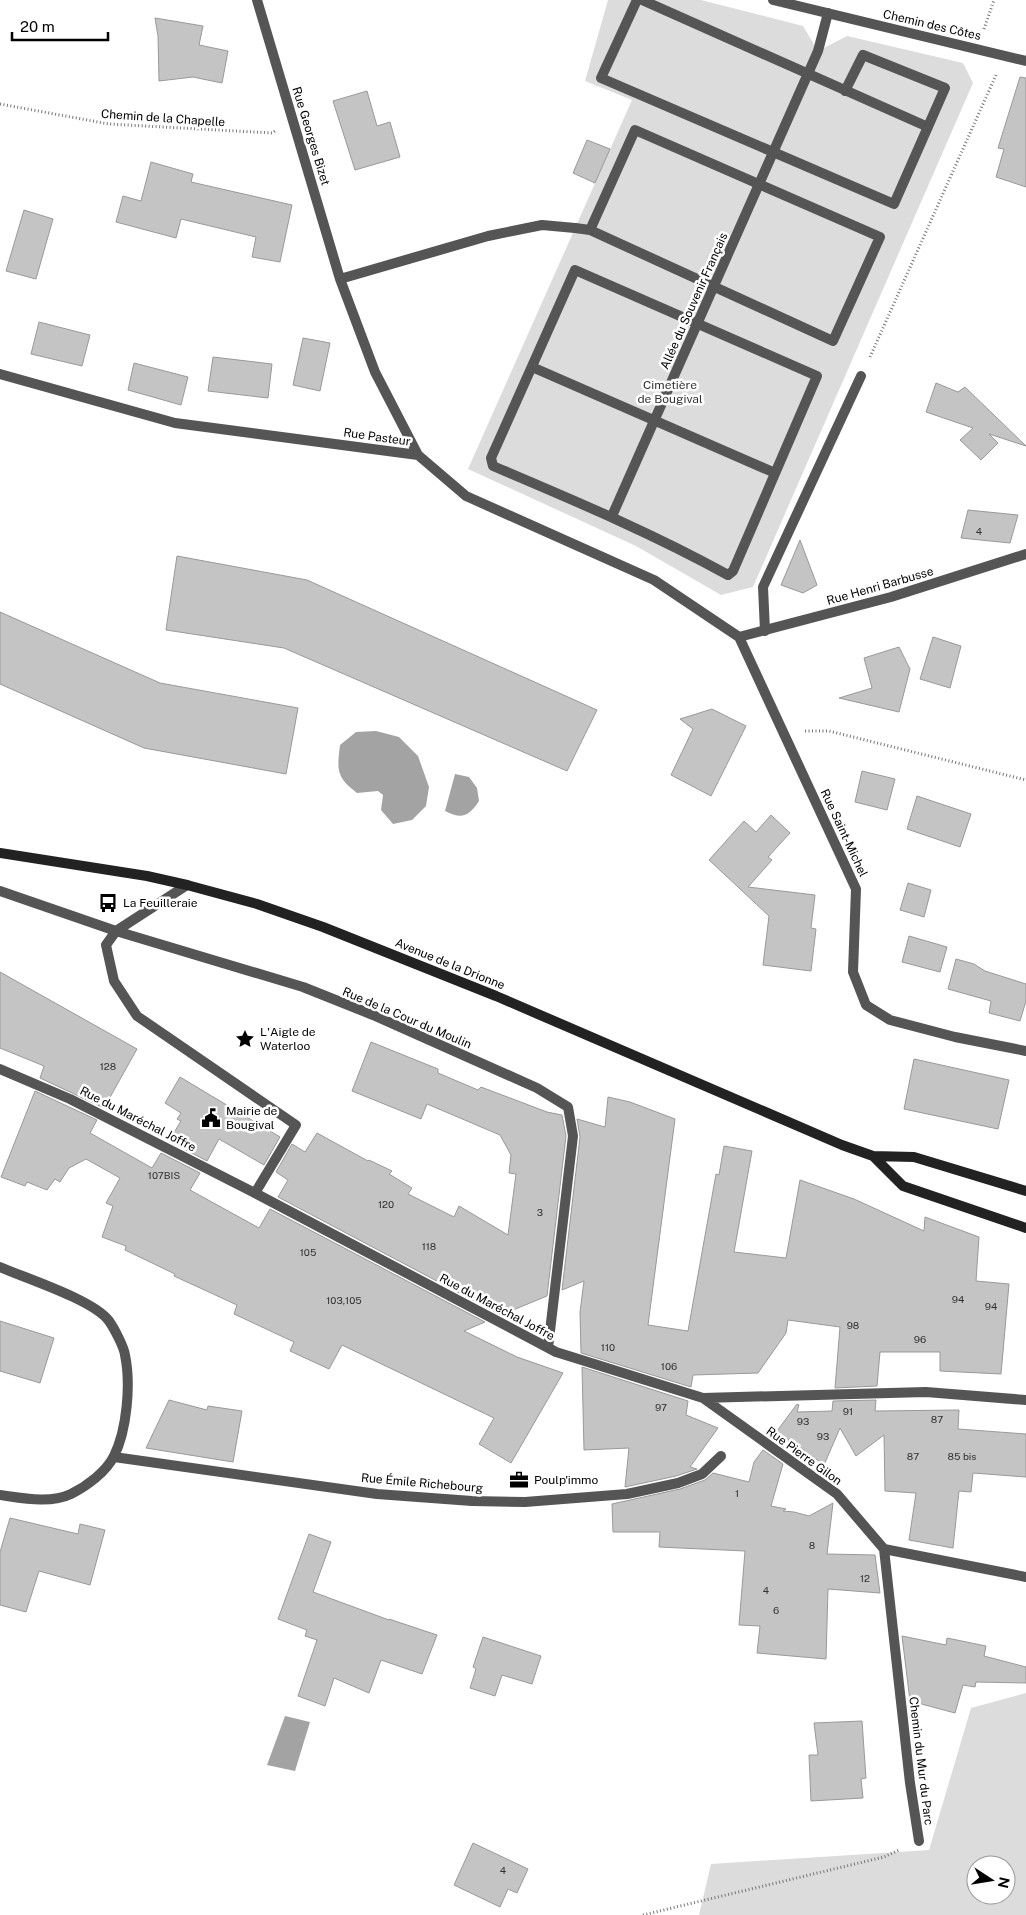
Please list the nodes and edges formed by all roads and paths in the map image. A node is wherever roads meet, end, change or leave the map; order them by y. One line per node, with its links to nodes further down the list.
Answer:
1 (257, 0): 13 (street, Rue Georges Bizet)
2 (637, 0): 15 (street)
3 (642, 0): 10 (street)
4 (773, 0): 6 (street, Chemin des Côtes)
5 (994, 0): 7 (path)
6 (828, 13): 7 (street, Chemin des Côtes); 10 (street, Allée du Souvenir Français)
7 (978, 48): 8 (street, Chemin des Côtes)
8 (1005, 55): 9 (street, Chemin des Côtes); 23 (path)
9 (1026, 60)
10 (808, 75): 11 (street); 15 (street, Allée du Souvenir Français)
11 (845, 91): 14 (street); 14 (street)
12 (0, 104): 13 (path, Chemin de la Chapelle)
13 (294, 123): 18 (street, Rue Georges Bizet)
14 (928, 127): 15 (street)
15 (773, 151): 16 (street, Allée du Souvenir Français)
16 (760, 184): 17 (street); 19 (street, Allée du Souvenir Français); 19 (street)
17 (590, 230): 18 (street); 19 (street)
18 (340, 279): 25 (street, Rue Georges Bizet)
19 (714, 286): 20 (street, Allée du Souvenir Français)
20 (697, 324): 21 (street); 24 (street, Allée du Souvenir Français); 26 (street)
21 (532, 368): 24 (street); 27 (street)
22 (0, 374): 25 (street, Rue Pasteur)
23 (861, 376): 29 (street)
24 (654, 421): 26 (street); 27 (street, Allée du Souvenir Français)
25 (418, 455): 30 (street, Rue Pasteur)
26 (775, 473): 27 (street)
27 (612, 516)
28 (1026, 554): 29 (street, Rue Henri Barbusse)
29 (765, 631): 30 (street, Rue Henri Barbusse)
30 (739, 637): 31 (street, Rue Saint-Michel)
31 (786, 738): 32 (path); 37 (street, Rue Saint-Michel)
32 (1026, 780)
33 (0, 853): 34 (main road, Avenue de la Drionne)
34 (187, 885): 36 (street); 39 (main road, Avenue de la Drionne)
35 (0, 891): 36 (street, Rue de la Cour du Moulin)
36 (116, 931): 41 (street); 44 (street, Rue de la Cour du Moulin)
37 (1026, 1051)
38 (0, 1069): 41 (street, Rue du Maréchal Joffre)
39 (873, 1156): 40 (main road, Avenue de la Drionne); 42 (main road, Avenue de la Drionne)
40 (1026, 1191)
41 (255, 1193): 44 (street, Rue du Maréchal Joffre)
42 (1026, 1228)
43 (0, 1267): 48 (street)
44 (548, 1348): 45 (street, Rue du Maréchal Joffre)
45 (703, 1398): 46 (street, Rue du Maréchal Joffre); 50 (street, Rue Pierre Gilon)
46 (1026, 1400)
47 (721, 1456): 48 (street, Rue Émile Richebourg)
48 (114, 1457): 49 (street)
49 (0, 1495)
50 (884, 1549): 51 (street); 52 (street, Chemin du Mur du Parc)
51 (1026, 1577)
52 (919, 1841): 53 (path, Chemin du Mur du Parc)
53 (643, 1915)

